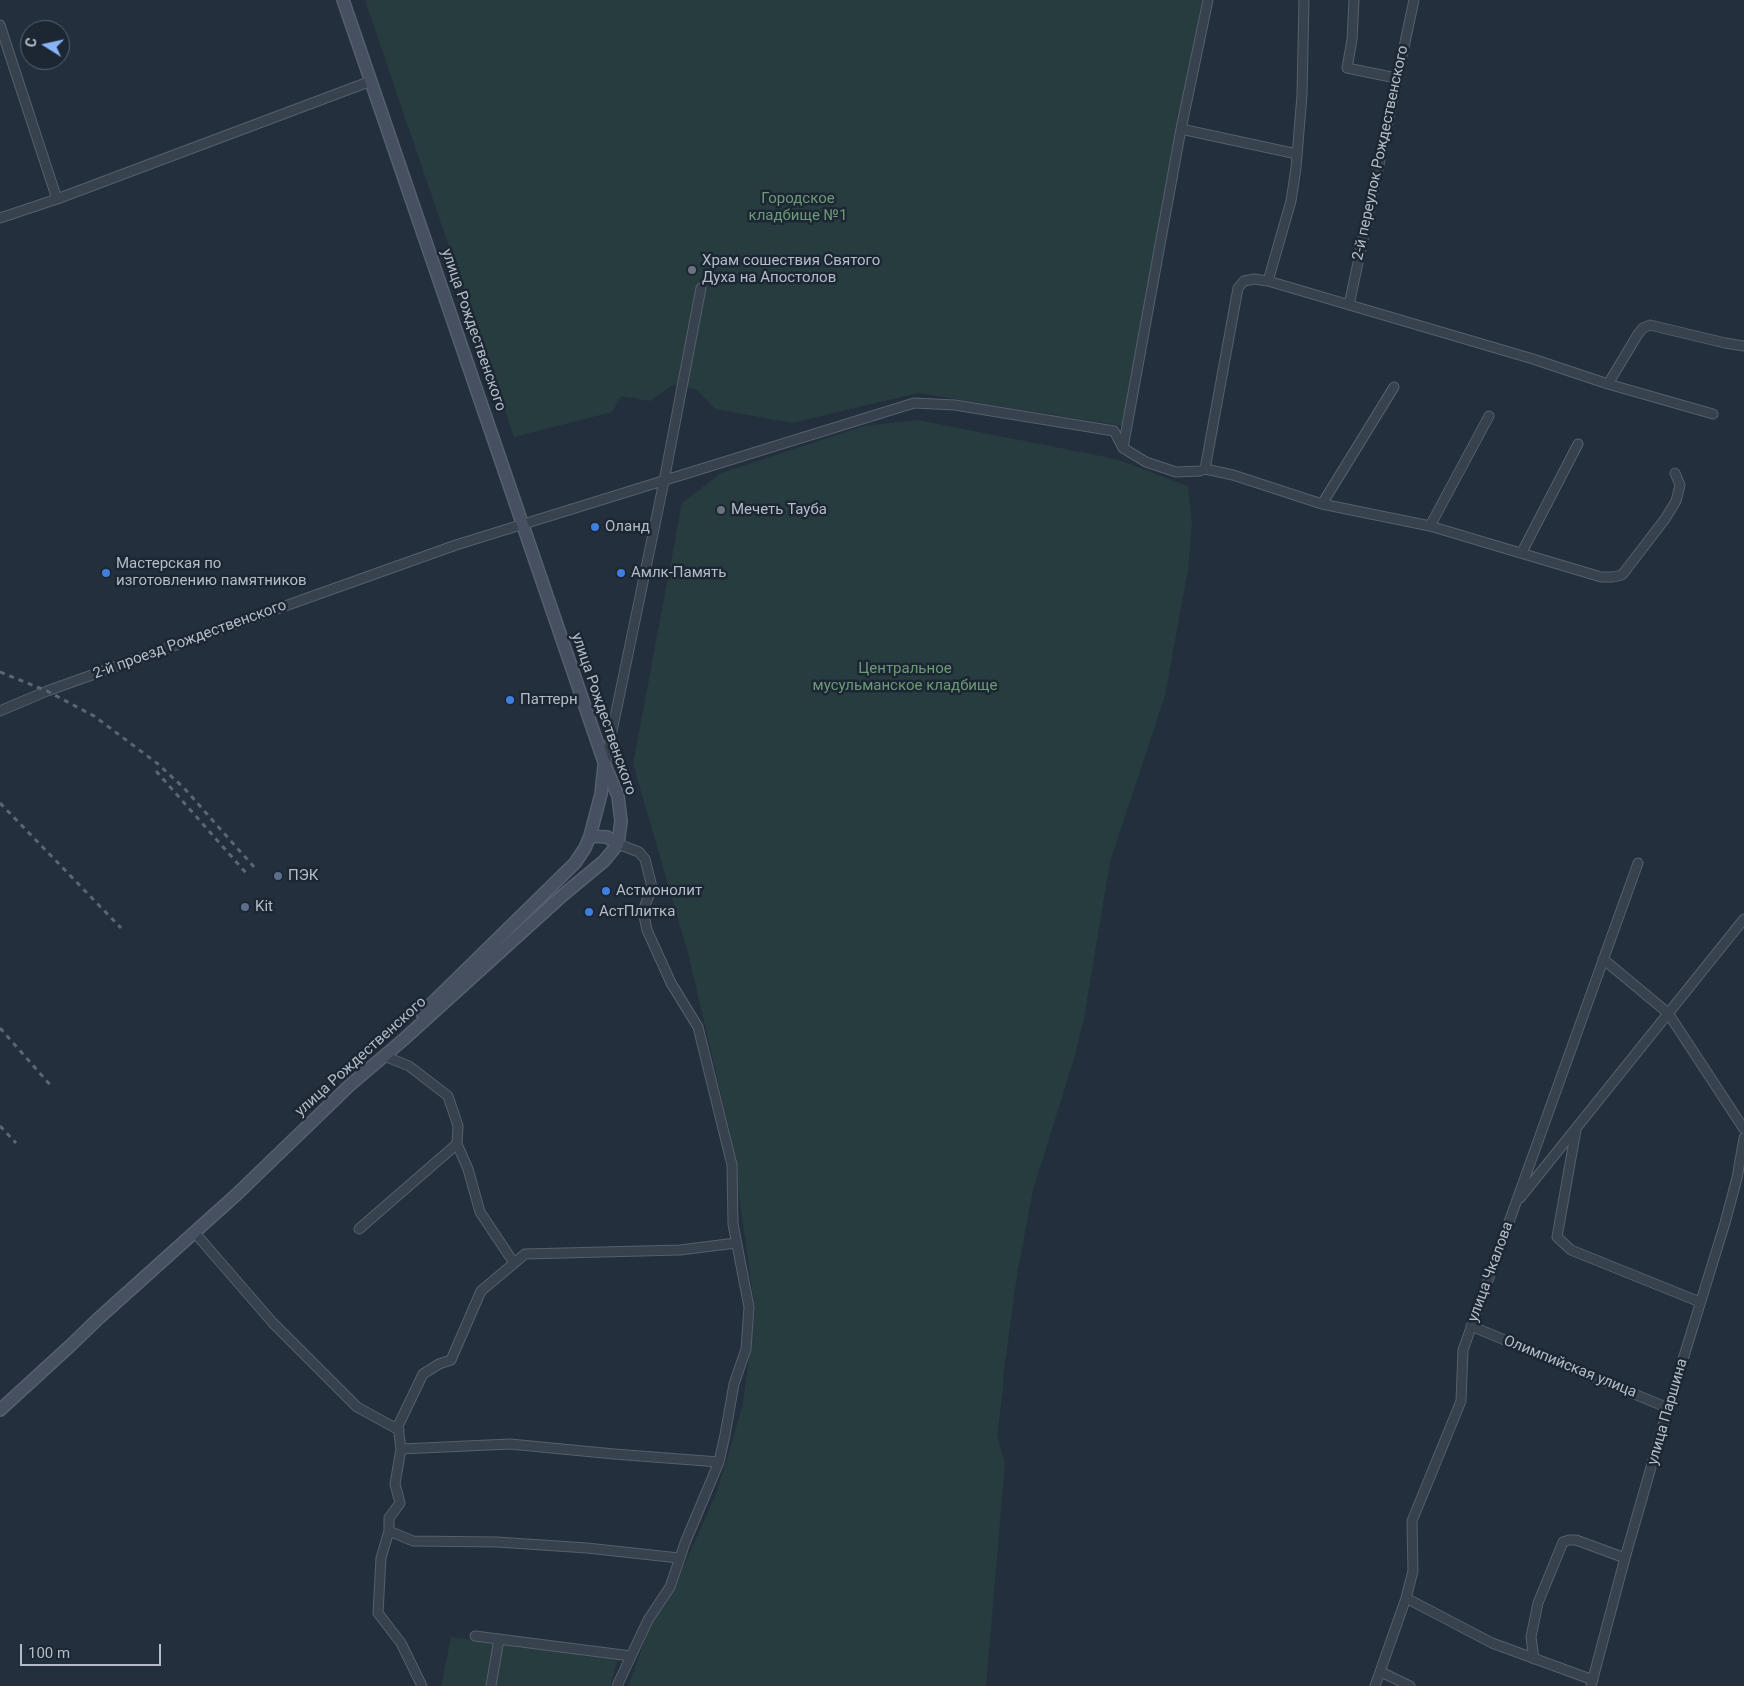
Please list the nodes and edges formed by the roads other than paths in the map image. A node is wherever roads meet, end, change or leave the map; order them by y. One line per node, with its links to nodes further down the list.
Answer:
1 (343, 0): 8 (main road, улица Рождественского)
2 (1208, 0): 9 (street)
3 (1304, 0): 10 (street)
4 (1354, 0): 7 (street)
5 (1414, 0): 7 (street, 2-й переулок Рождественского)
6 (0, 25): 11 (street)
7 (1396, 78): 15 (street, 2-й переулок Рождественского)
8 (371, 81): 11 (street); 27 (main road, улица Рождественского)
9 (1181, 129): 10 (street); 22 (street)
10 (1297, 154): 13 (street)
11 (57, 199): 12 (street)
12 (0, 218)
13 (1268, 281): 15 (street); 23 (street)
14 (701, 288): 25 (street)
15 (1349, 305): 17 (street)
16 (1744, 346): 17 (street)
17 (1608, 384): 19 (street)
18 (1394, 388): 26 (street)
19 (1713, 414)
20 (1490, 416): 28 (street)
21 (1578, 444): 29 (street)
22 (1123, 448): 23 (street); 25 (street, 2-й проезд Рождественского)
23 (1205, 469): 26 (street)
24 (1675, 473): 29 (street)
25 (664, 481): 27 (street, 2-й проезд Рождественского); 31 (street)
26 (1322, 504): 28 (street)
27 (524, 525): 30 (street, 2-й проезд Рождественского); 31 (main road, улица Рождественского)
28 (1430, 526): 29 (street)
29 (1522, 552)
30 (0, 711)
31 (604, 765): 32 (main road); 33 (main road, улица Рождественского)
32 (590, 836): 33 (main road); 34 (main road)
33 (618, 844): 35 (main road, улица Рождественского); 49 (street)
34 (585, 848): 35 (main road); 41 (main road)
35 (604, 861): 40 (main road, улица Рождественского)
36 (1638, 863): 38 (street, улица Чкалова)
37 (1744, 919): 39 (street)
38 (1603, 959): 39 (street); 46 (street, улица Чкалова)
39 (1668, 1013): 42 (street); 43 (street)
40 (384, 1056): 41 (main road, улица Рождественского); 45 (street)
41 (350, 1085): 48 (main road, улица Рождественского)
42 (1577, 1127): 46 (street); 51 (street)
43 (1744, 1129)
44 (1744, 1138): 51 (street, улица Паршина)
45 (457, 1144): 47 (street); 50 (street)
46 (1515, 1204): 52 (street, улица Чкалова)
47 (359, 1228)
48 (195, 1233): 54 (main road, улица Рождественского); 55 (street)
49 (736, 1243): 50 (street); 57 (street)
50 (514, 1263): 55 (street)
51 (1700, 1302): 53 (street, улица Паршина)
52 (1471, 1326): 53 (street, Олимпийская улица); 61 (street, улица Чкалова)
53 (1668, 1408): 60 (street, улица Паршина)
54 (0, 1410)
55 (399, 1430): 56 (street)
56 (401, 1449): 57 (street); 58 (street)
57 (719, 1462): 59 (street)
58 (388, 1531): 59 (street); 68 (street)
59 (679, 1558): 64 (street)
60 (1625, 1558): 65 (street); 67 (street, улица Паршина)
61 (1406, 1598): 65 (street); 66 (street, улица Чкалова)
62 (475, 1636): 63 (street)
63 (499, 1639): 64 (street); 69 (street)
64 (631, 1656): 70 (street)
65 (1534, 1659): 67 (street)
66 (1381, 1672): 71 (street, улица Чкалова); 72 (street)
67 (1592, 1683)
68 (422, 1686)
69 (491, 1686)
70 (617, 1686)
71 (1375, 1686)
72 (1410, 1686)

